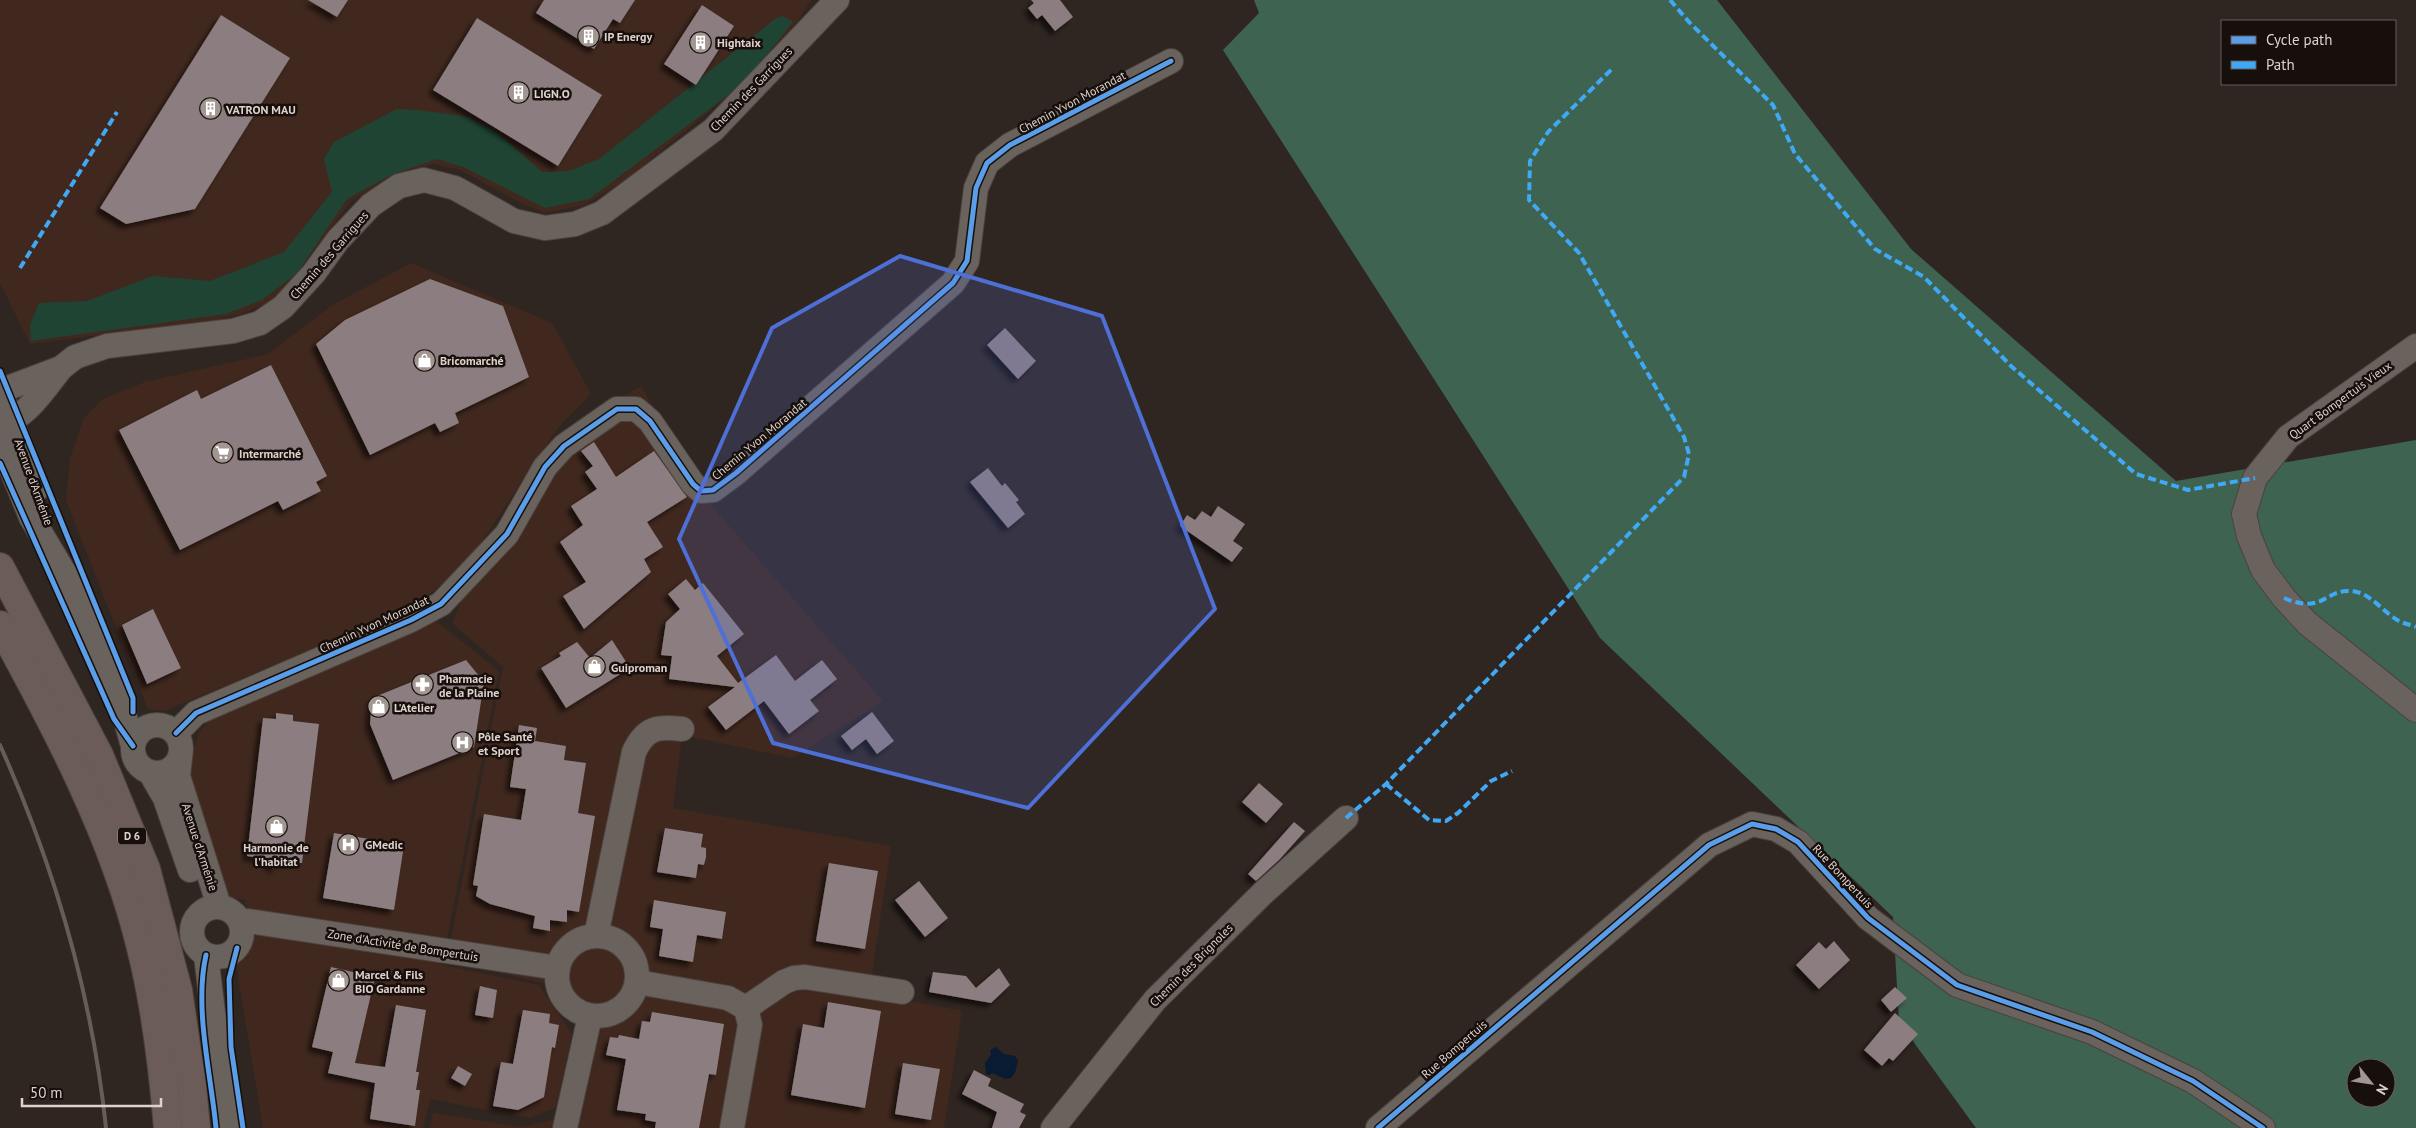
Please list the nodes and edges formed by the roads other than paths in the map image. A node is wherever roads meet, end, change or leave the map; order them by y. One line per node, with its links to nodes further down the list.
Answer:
1 (838, 0): 4 (street, Chemin des Garrigues)
2 (1171, 61): 13 (street, Chemin Yvon Morandat)
3 (2416, 346): 10 (street, Quart Bompertuis Vieux)
4 (61, 368): 5 (street, Chemin des Garrigues); 6 (street, Chemin des Garrigues)
5 (0, 391): 6 (street, Avenue d'Arménie)
6 (4, 430): 9 (street, Avenue d'Arménie)
7 (0, 567): 29 (highway, D 6)
8 (0, 625): 28 (highway, D 6)
9 (120, 700): 11 (street, Avenue d'Arménie); 14 (street, Avenue d'Arménie)
10 (2416, 710)
11 (154, 725): 13 (street); 14 (street)
12 (682, 729): 20 (street)
13 (176, 733): 15 (street)
14 (133, 746): 16 (street)
15 (180, 758): 16 (street); 18 (street, Avenue d'Arménie)
16 (150, 772): 18 (street, Avenue d'Arménie)
17 (1346, 818): 32 (street, Chemin des Brignoles)
18 (212, 908): 21 (street); 21 (street)
19 (248, 921): 22 (street, Zone d'Activité de Bompertuis)
20 (596, 936): 22 (street); 23 (street)
21 (216, 955): 27 (street)
22 (558, 968): 26 (street)
23 (637, 982): 25 (street); 26 (street)
24 (902, 992): 25 (street)
25 (746, 1008): 31 (street)
26 (590, 1016): 30 (street)
27 (228, 1121)
28 (168, 1128)
29 (196, 1128)
30 (565, 1128)
31 (732, 1128)
32 (1053, 1128)
33 (1378, 1128): 34 (street, Rue Bompertuis)
34 (2263, 1128)

